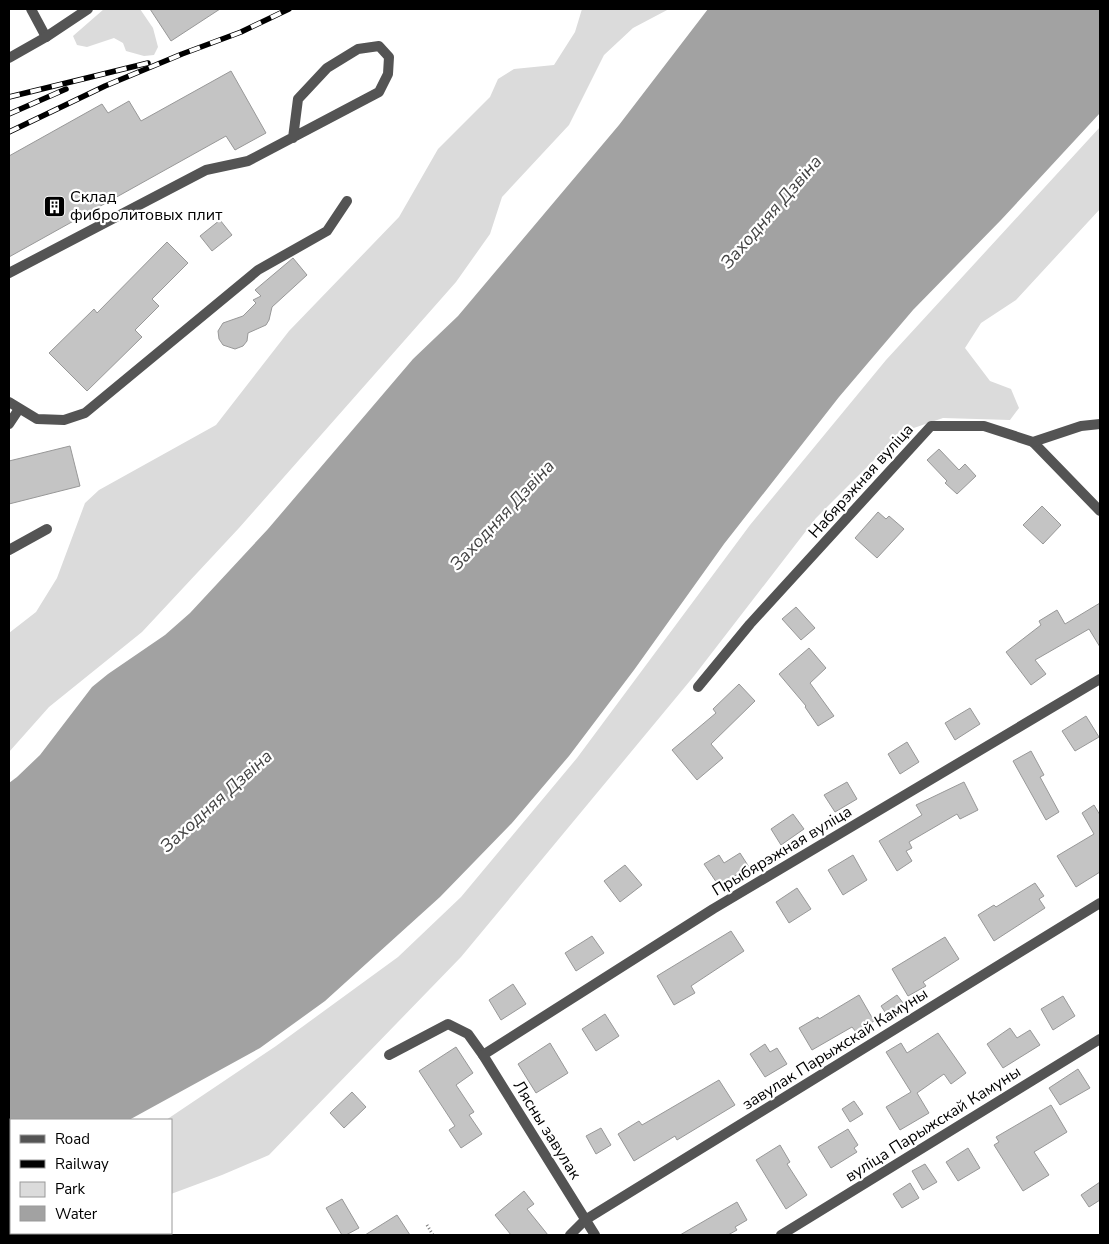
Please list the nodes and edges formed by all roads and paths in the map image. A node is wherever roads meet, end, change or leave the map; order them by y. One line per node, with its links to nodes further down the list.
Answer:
1 (31, 9): 3 (street)
2 (88, 9): 3 (street)
3 (46, 37): 4 (street)
4 (9, 58)
5 (293, 138): 5 (street); 7 (street)
6 (347, 201): 9 (street)
7 (9, 273)
8 (9, 402): 9 (street)
9 (19, 408): 10 (street)
10 (9, 424)
11 (1100, 424): 12 (street)
12 (1033, 442): 13 (street); 17 (street, Набярэжная вуліца)
13 (1100, 511)
14 (47, 529): 15 (street)
15 (9, 550)
16 (1100, 679): 21 (street, Прыбярэжная вуліца)
17 (698, 687)
18 (1100, 904): 22 (street, завулак Парыжскай Камуны)
19 (1100, 1039): 27 (street, вуліца Парыжскай Камуны)
20 (389, 1055): 21 (street, Лясны завулак)
21 (483, 1055): 22 (street, Лясны завулак)
22 (585, 1220): 25 (street); 26 (street, Лясны завулак)
23 (427, 1224): 24 (path)
24 (433, 1235)
25 (570, 1235)
26 (595, 1235)
27 (781, 1235)

